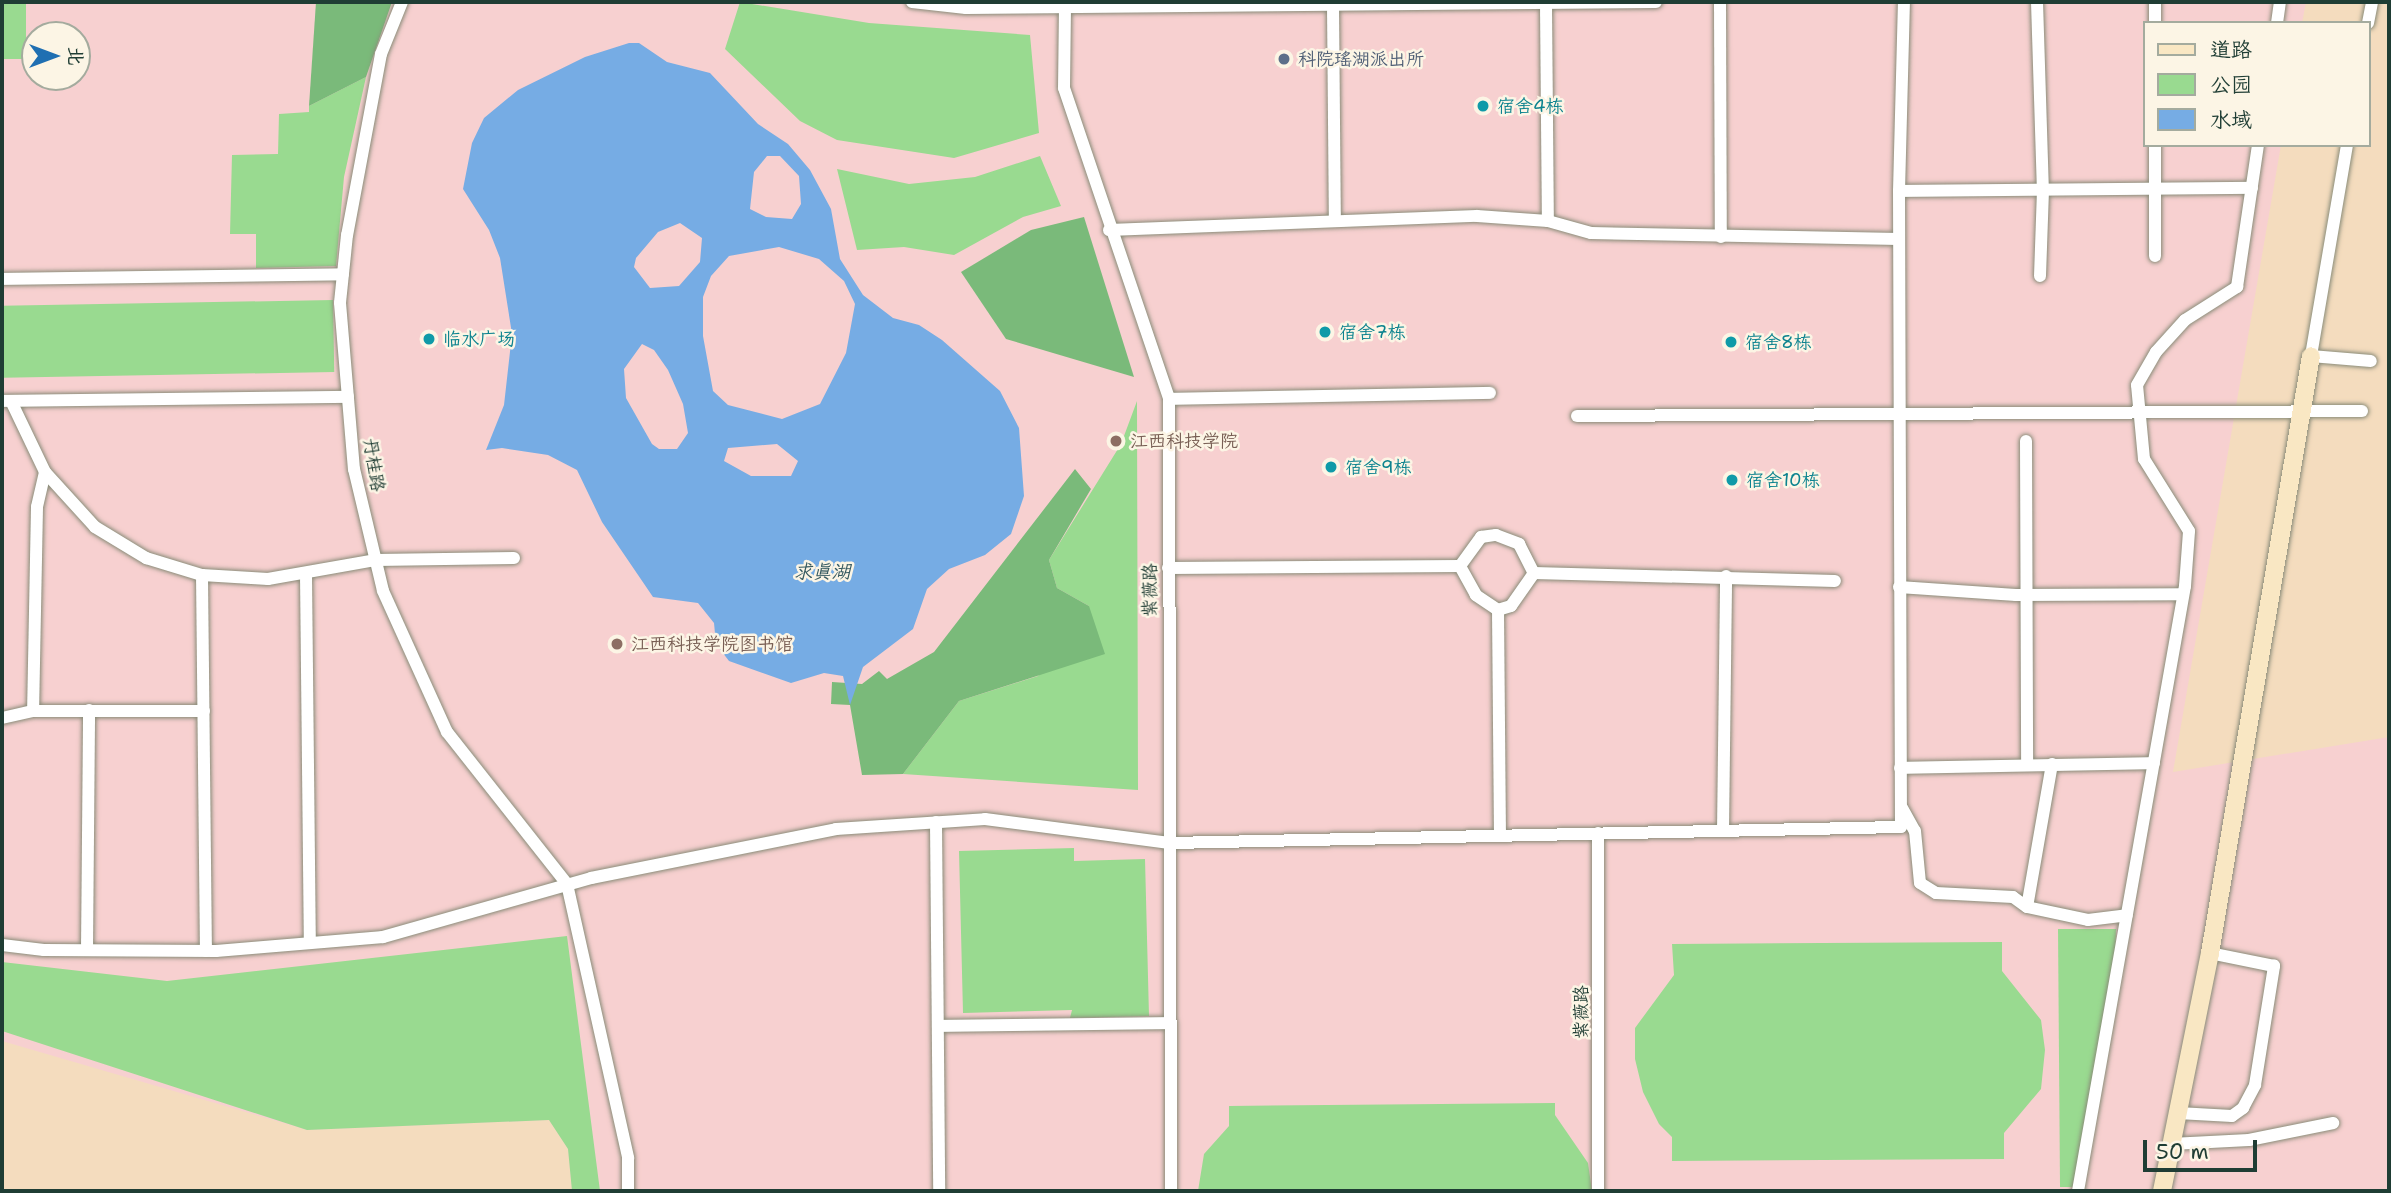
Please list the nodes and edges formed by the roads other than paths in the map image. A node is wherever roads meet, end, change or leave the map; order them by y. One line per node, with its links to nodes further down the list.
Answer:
1 (402, 2): 31 (street, 丹桂路)
2 (912, 2): 14 (street)
3 (1657, 2): 12 (street)
4 (1720, 2): 28 (street)
5 (1904, 2): 24 (street)
6 (2037, 2): 23 (street)
7 (2156, 2): 15 (street)
8 (2280, 2): 16 (street)
9 (2372, 2): 17 (street)
10 (1250, 4): 11 (street); 13 (street)
11 (1108, 5): 14 (street)
12 (1546, 5): 13 (street); 26 (street)
13 (1332, 6): 25 (street)
14 (1065, 7): 27 (street, 紫薇路)
15 (2155, 21)
16 (2277, 21)
17 (2368, 21)
18 (2155, 147): 22 (street)
19 (2258, 147): 21 (street)
20 (2347, 147): 34 (street)
21 (2252, 188): 22 (street); 40 (street)
22 (2155, 189): 23 (street); 30 (street)
23 (2043, 190): 24 (street); 32 (street)
24 (1899, 191): 29 (street)
25 (1335, 221): 26 (street); 27 (street)
26 (1548, 221): 28 (street)
27 (1109, 229): 38 (street, 紫薇路)
28 (1721, 237): 29 (street)
29 (1899, 239): 44 (street)
30 (2155, 256)
31 (343, 274): 33 (street); 37 (street, 丹桂路)
32 (2040, 276)
33 (2, 279)
34 (2311, 356): 35 (street); 41 (street)
35 (2371, 361)
36 (1490, 393): 38 (street)
37 (348, 397): 39 (street); 48 (street, 丹桂路)
38 (1169, 399): 50 (street, 紫薇路)
39 (6, 401): 46 (street)
40 (2140, 410): 41 (street); 44 (street); 57 (street)
41 (2300, 410): 42 (street); 81 (street)
42 (2362, 411)
43 (1577, 416): 44 (street)
44 (1899, 416): 56 (street)
45 (2026, 441): 58 (street)
46 (45, 472): 52 (street); 60 (street)
47 (514, 558): 48 (street)
48 (376, 560): 53 (street); 74 (street, 丹桂路)
49 (1460, 566): 50 (street); 51 (street); 59 (street)
50 (1168, 568): 73 (street, 紫薇路)
51 (1534, 573): 54 (street); 59 (street)
52 (202, 575): 53 (street); 62 (street)
53 (306, 575): 77 (street)
54 (1726, 576): 55 (street); 70 (street)
55 (1835, 581)
56 (1899, 587): 58 (street); 67 (street)
57 (2183, 594): 58 (street); 64 (street)
58 (2025, 595): 65 (street)
59 (1498, 610): 72 (street)
60 (33, 710): 61 (street); 63 (street)
61 (89, 710): 62 (street); 79 (street)
62 (204, 711): 80 (street)
63 (2, 718)
64 (2154, 763): 66 (street); 76 (street)
65 (2027, 764): 66 (street); 67 (street)
66 (2052, 764): 75 (street)
67 (1900, 768): 68 (street)
68 (1901, 805): 70 (street); 75 (street)
69 (936, 822): 73 (street); 74 (street); 83 (street)
70 (1723, 831): 71 (street)
71 (1598, 833): 72 (street); 90 (street, 紫薇路)
72 (1500, 836): 73 (street)
73 (1167, 841): 82 (street, 紫薇路)
74 (567, 884): 77 (street); 87 (street)
75 (2027, 907): 76 (street)
76 (2127, 915): 91 (street)
77 (310, 943): 80 (street)
78 (2, 945): 79 (street)
79 (88, 950): 80 (street)
80 (206, 951)
81 (2210, 953): 84 (street); 84 (street)
82 (1169, 1023): 83 (street); 89 (street, 紫薇路)
83 (938, 1026): 88 (street)
84 (2178, 1113): 86 (street)
85 (2333, 1123): 86 (street)
86 (2171, 1144): 92 (street)
87 (628, 1191)
88 (939, 1191)
89 (1171, 1191)
90 (1598, 1191)
91 (2078, 1191)
92 (2162, 1191)

